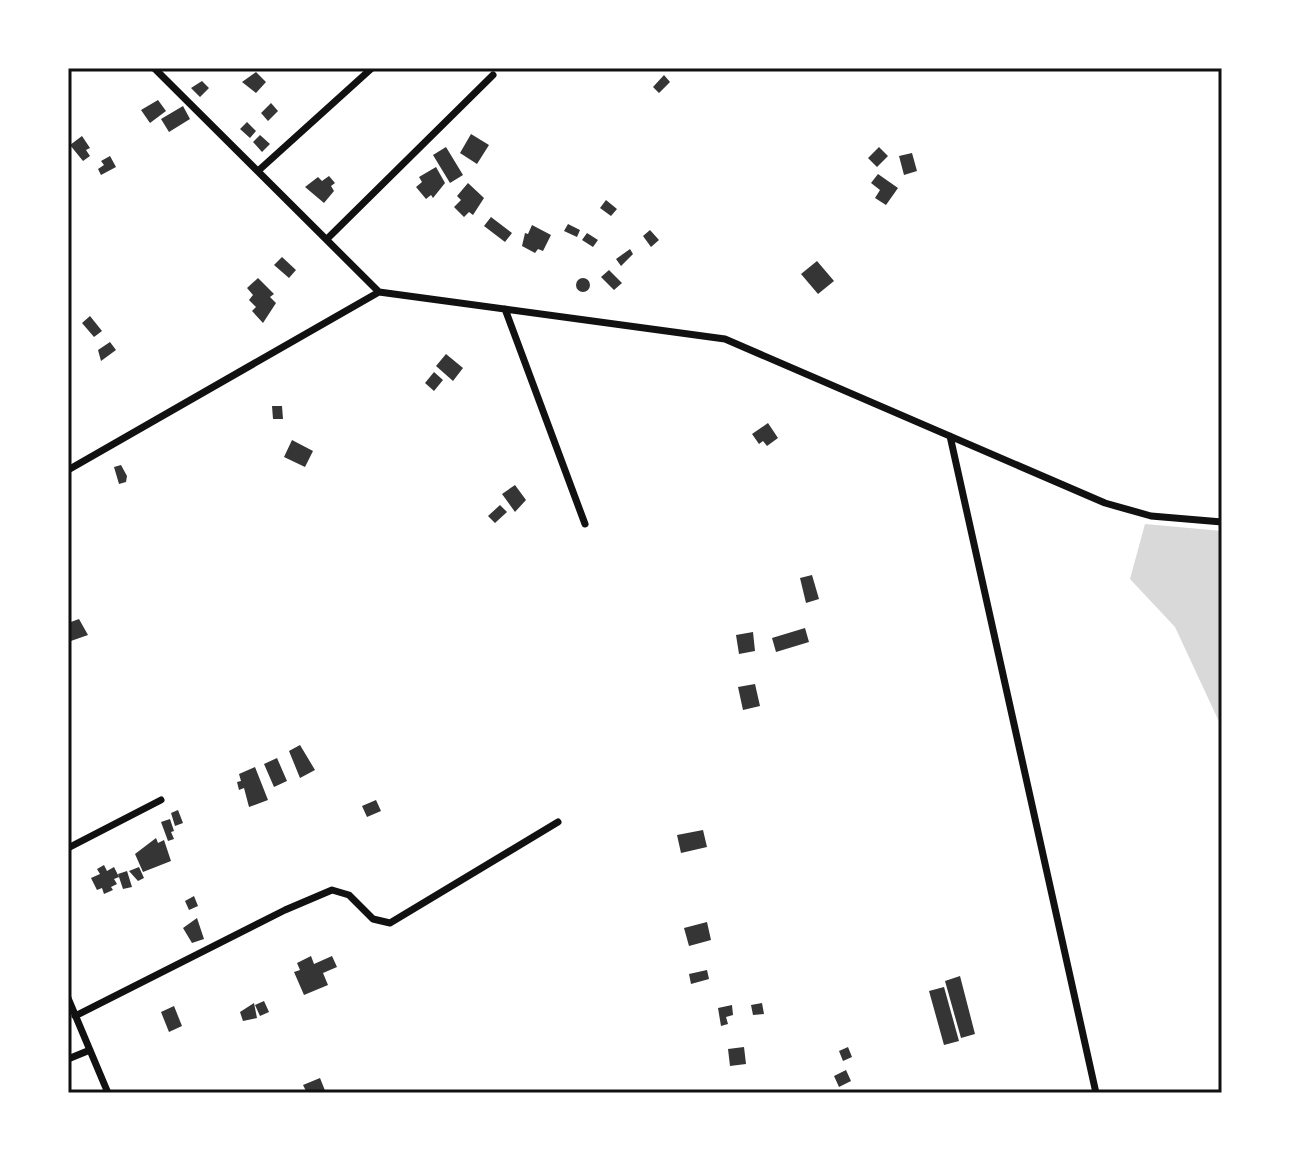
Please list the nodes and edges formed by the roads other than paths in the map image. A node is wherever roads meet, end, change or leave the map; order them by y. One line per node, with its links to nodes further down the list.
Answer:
1 (154, 68): 4 (street)
2 (372, 68): 4 (street)
3 (493, 75): 5 (street)
4 (258, 171): 5 (street)
5 (328, 238): 6 (street)
6 (379, 292): 7 (street); 9 (street)
7 (505, 309): 8 (street); 11 (street)
8 (950, 436): 10 (street); 20 (street)
9 (68, 470)
10 (1222, 522)
11 (585, 524)
12 (161, 800): 14 (street)
13 (558, 822): 16 (street)
14 (68, 848)
15 (68, 998): 16 (street)
16 (75, 1016): 17 (street)
17 (90, 1050): 18 (street); 19 (street)
18 (68, 1059)
19 (108, 1093)
20 (1096, 1093)

